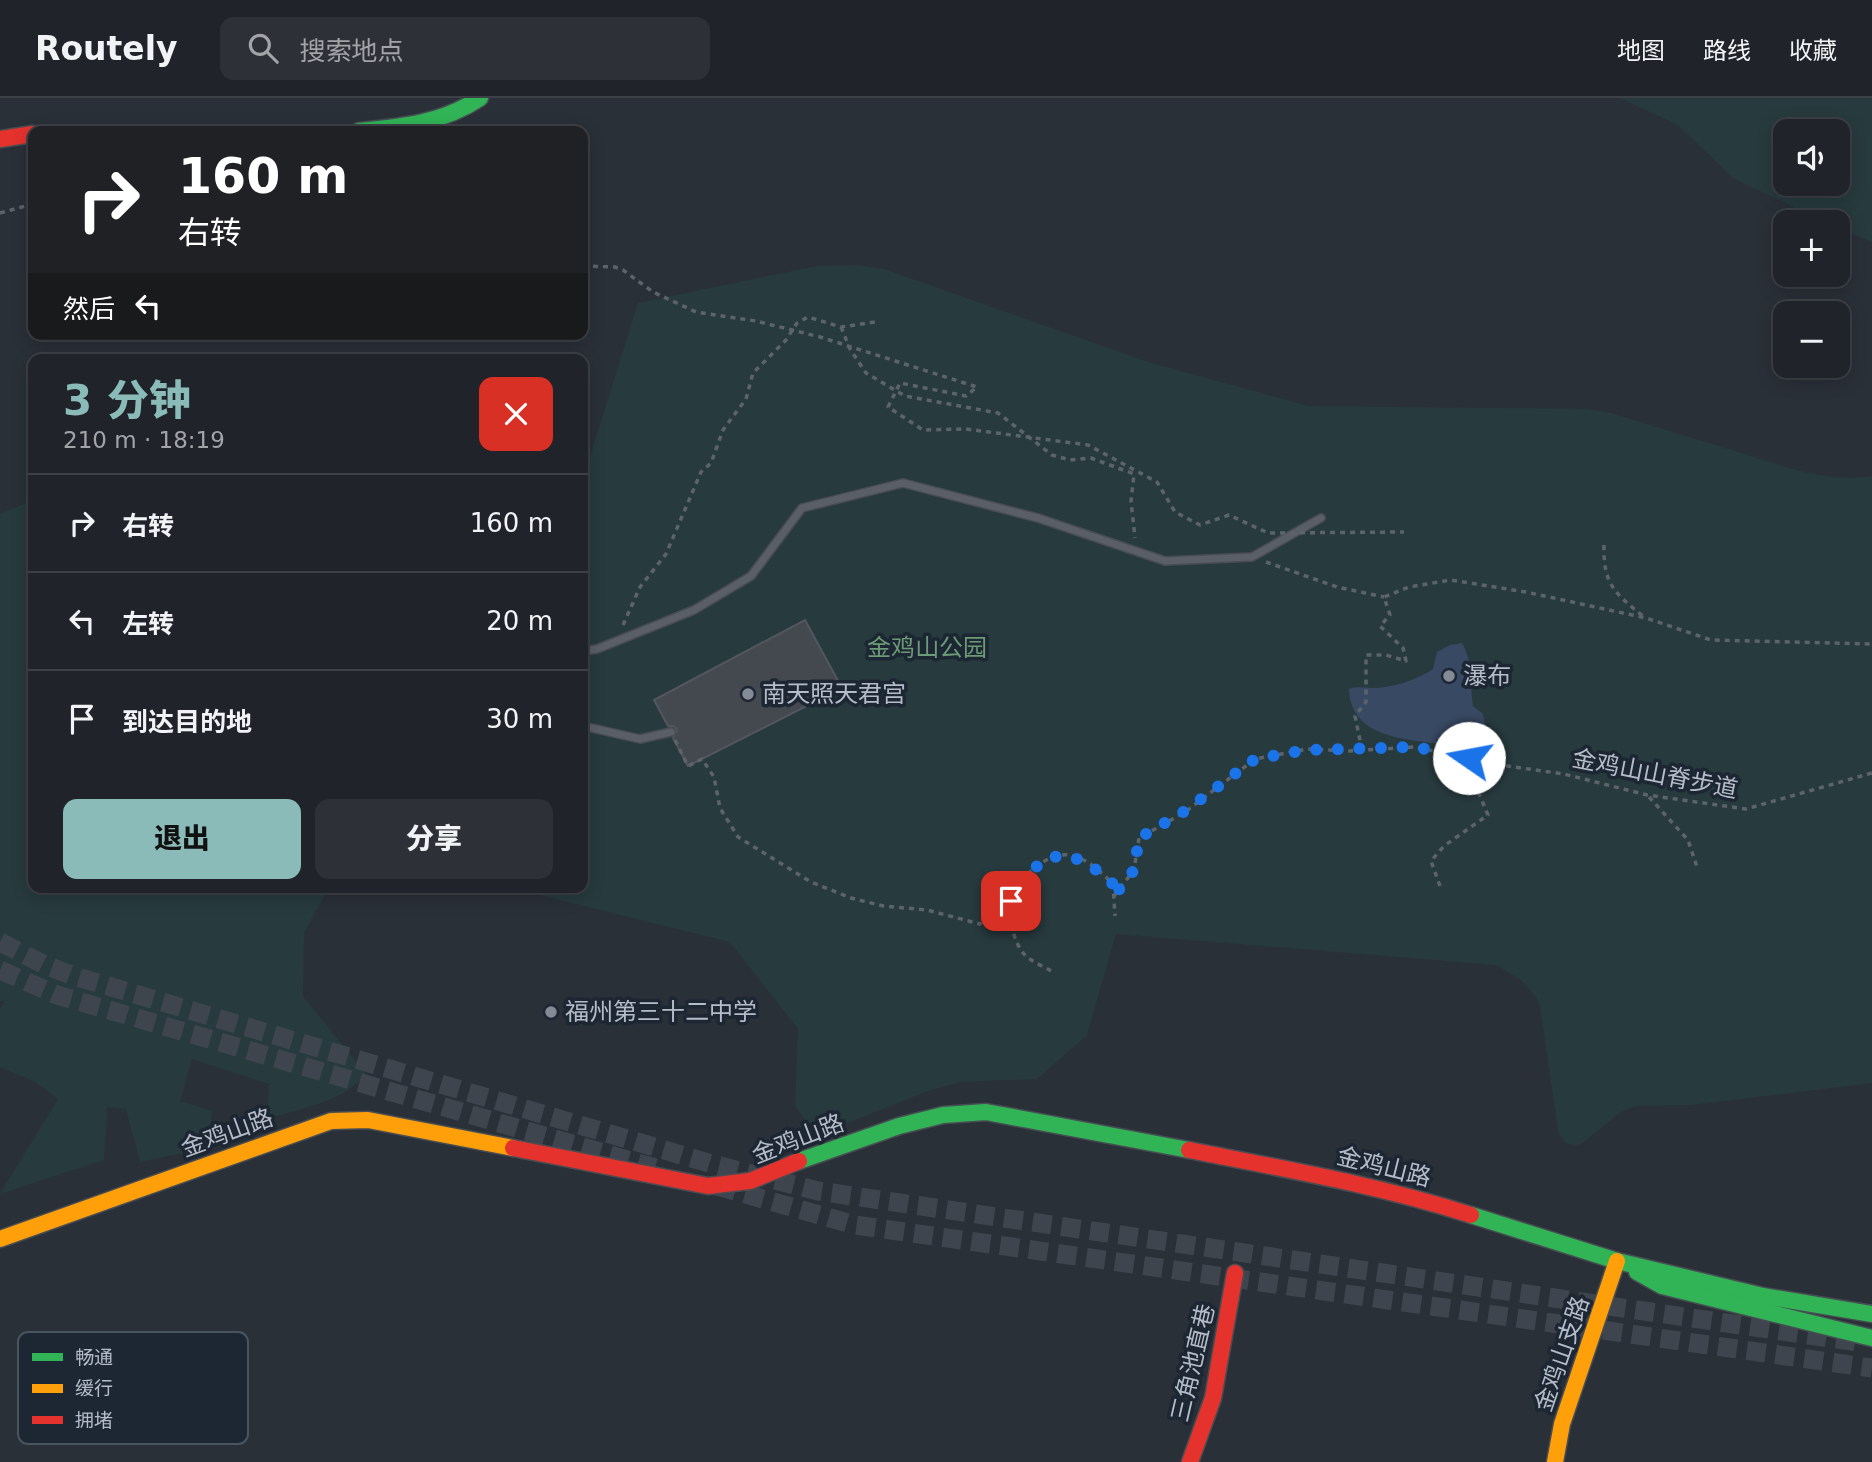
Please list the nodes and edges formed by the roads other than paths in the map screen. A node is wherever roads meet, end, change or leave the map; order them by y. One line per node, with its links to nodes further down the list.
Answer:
1 (480, 98): 2 (street)
2 (404, 126)
3 (28, 135): 4 (street)
4 (0, 139)
5 (1321, 518): 6 (lane)
6 (588, 650)
7 (588, 727): 8 (lane)
8 (671, 732)
9 (0, 1239): 10 (street, 金鸡山路)
10 (1617, 1261): 12 (street); 13 (street); 15 (street, 金鸡山支路)
11 (1236, 1273): 14 (street, 三角池直巷)
12 (1872, 1314)
13 (1872, 1340)
14 (1190, 1462)
15 (1555, 1462)

